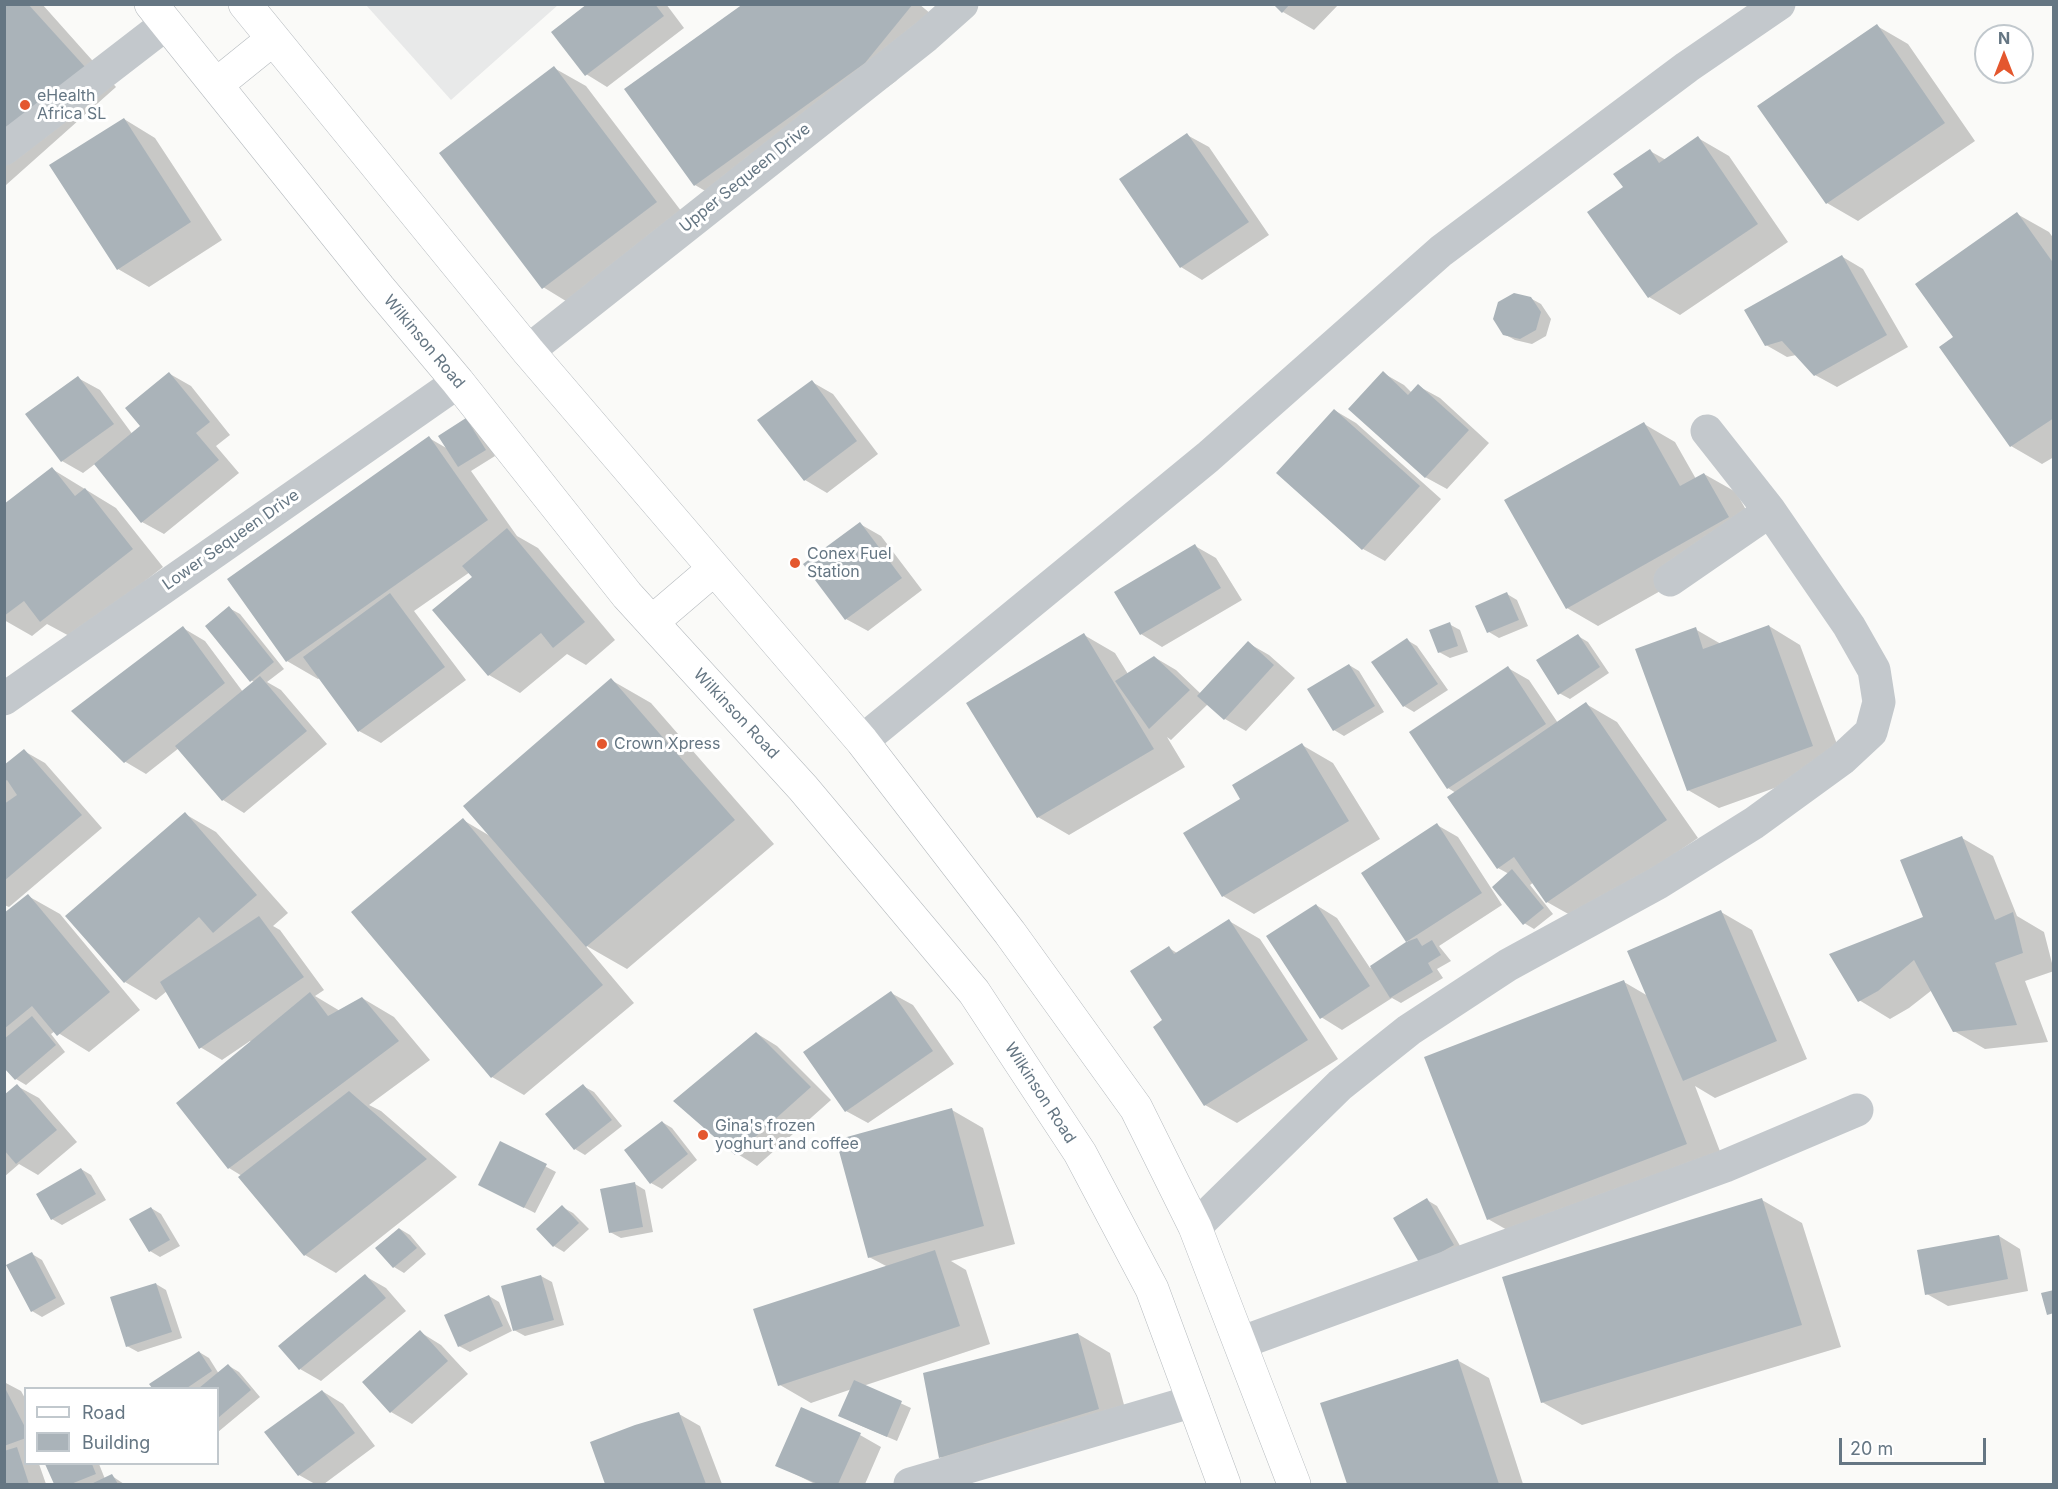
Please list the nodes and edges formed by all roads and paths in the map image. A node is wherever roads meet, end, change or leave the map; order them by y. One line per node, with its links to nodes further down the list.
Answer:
1 (244, 4): 5 (main road)
2 (962, 4): 8 (street, Upper Sequeen Drive)
3 (1779, 4): 16 (street)
4 (158, 14): 6 (main road, Wilkinson Road); 7 (street)
5 (273, 39): 6 (main road); 8 (main road)
6 (216, 85): 9 (main road, Wilkinson Road)
7 (4, 149)
8 (528, 351): 12 (main road)
9 (458, 382): 14 (main road, Wilkinson Road); 15 (street, Lower Sequeen Drive)
10 (1707, 431): 11 (street)
11 (1770, 511): 13 (street); 18 (street)
12 (714, 569): 14 (main road); 16 (main road)
13 (1670, 580)
14 (652, 622): 20 (main road, Wilkinson Road)
15 (4, 699)
16 (862, 741): 18 (main road)
17 (1857, 1110): 19 (street)
18 (1195, 1227): 19 (main road)
19 (1240, 1343): 23 (main road)
20 (1194, 1401): 21 (street); 22 (main road, Wilkinson Road)
21 (910, 1485)
22 (1224, 1485)
23 (1294, 1485)

